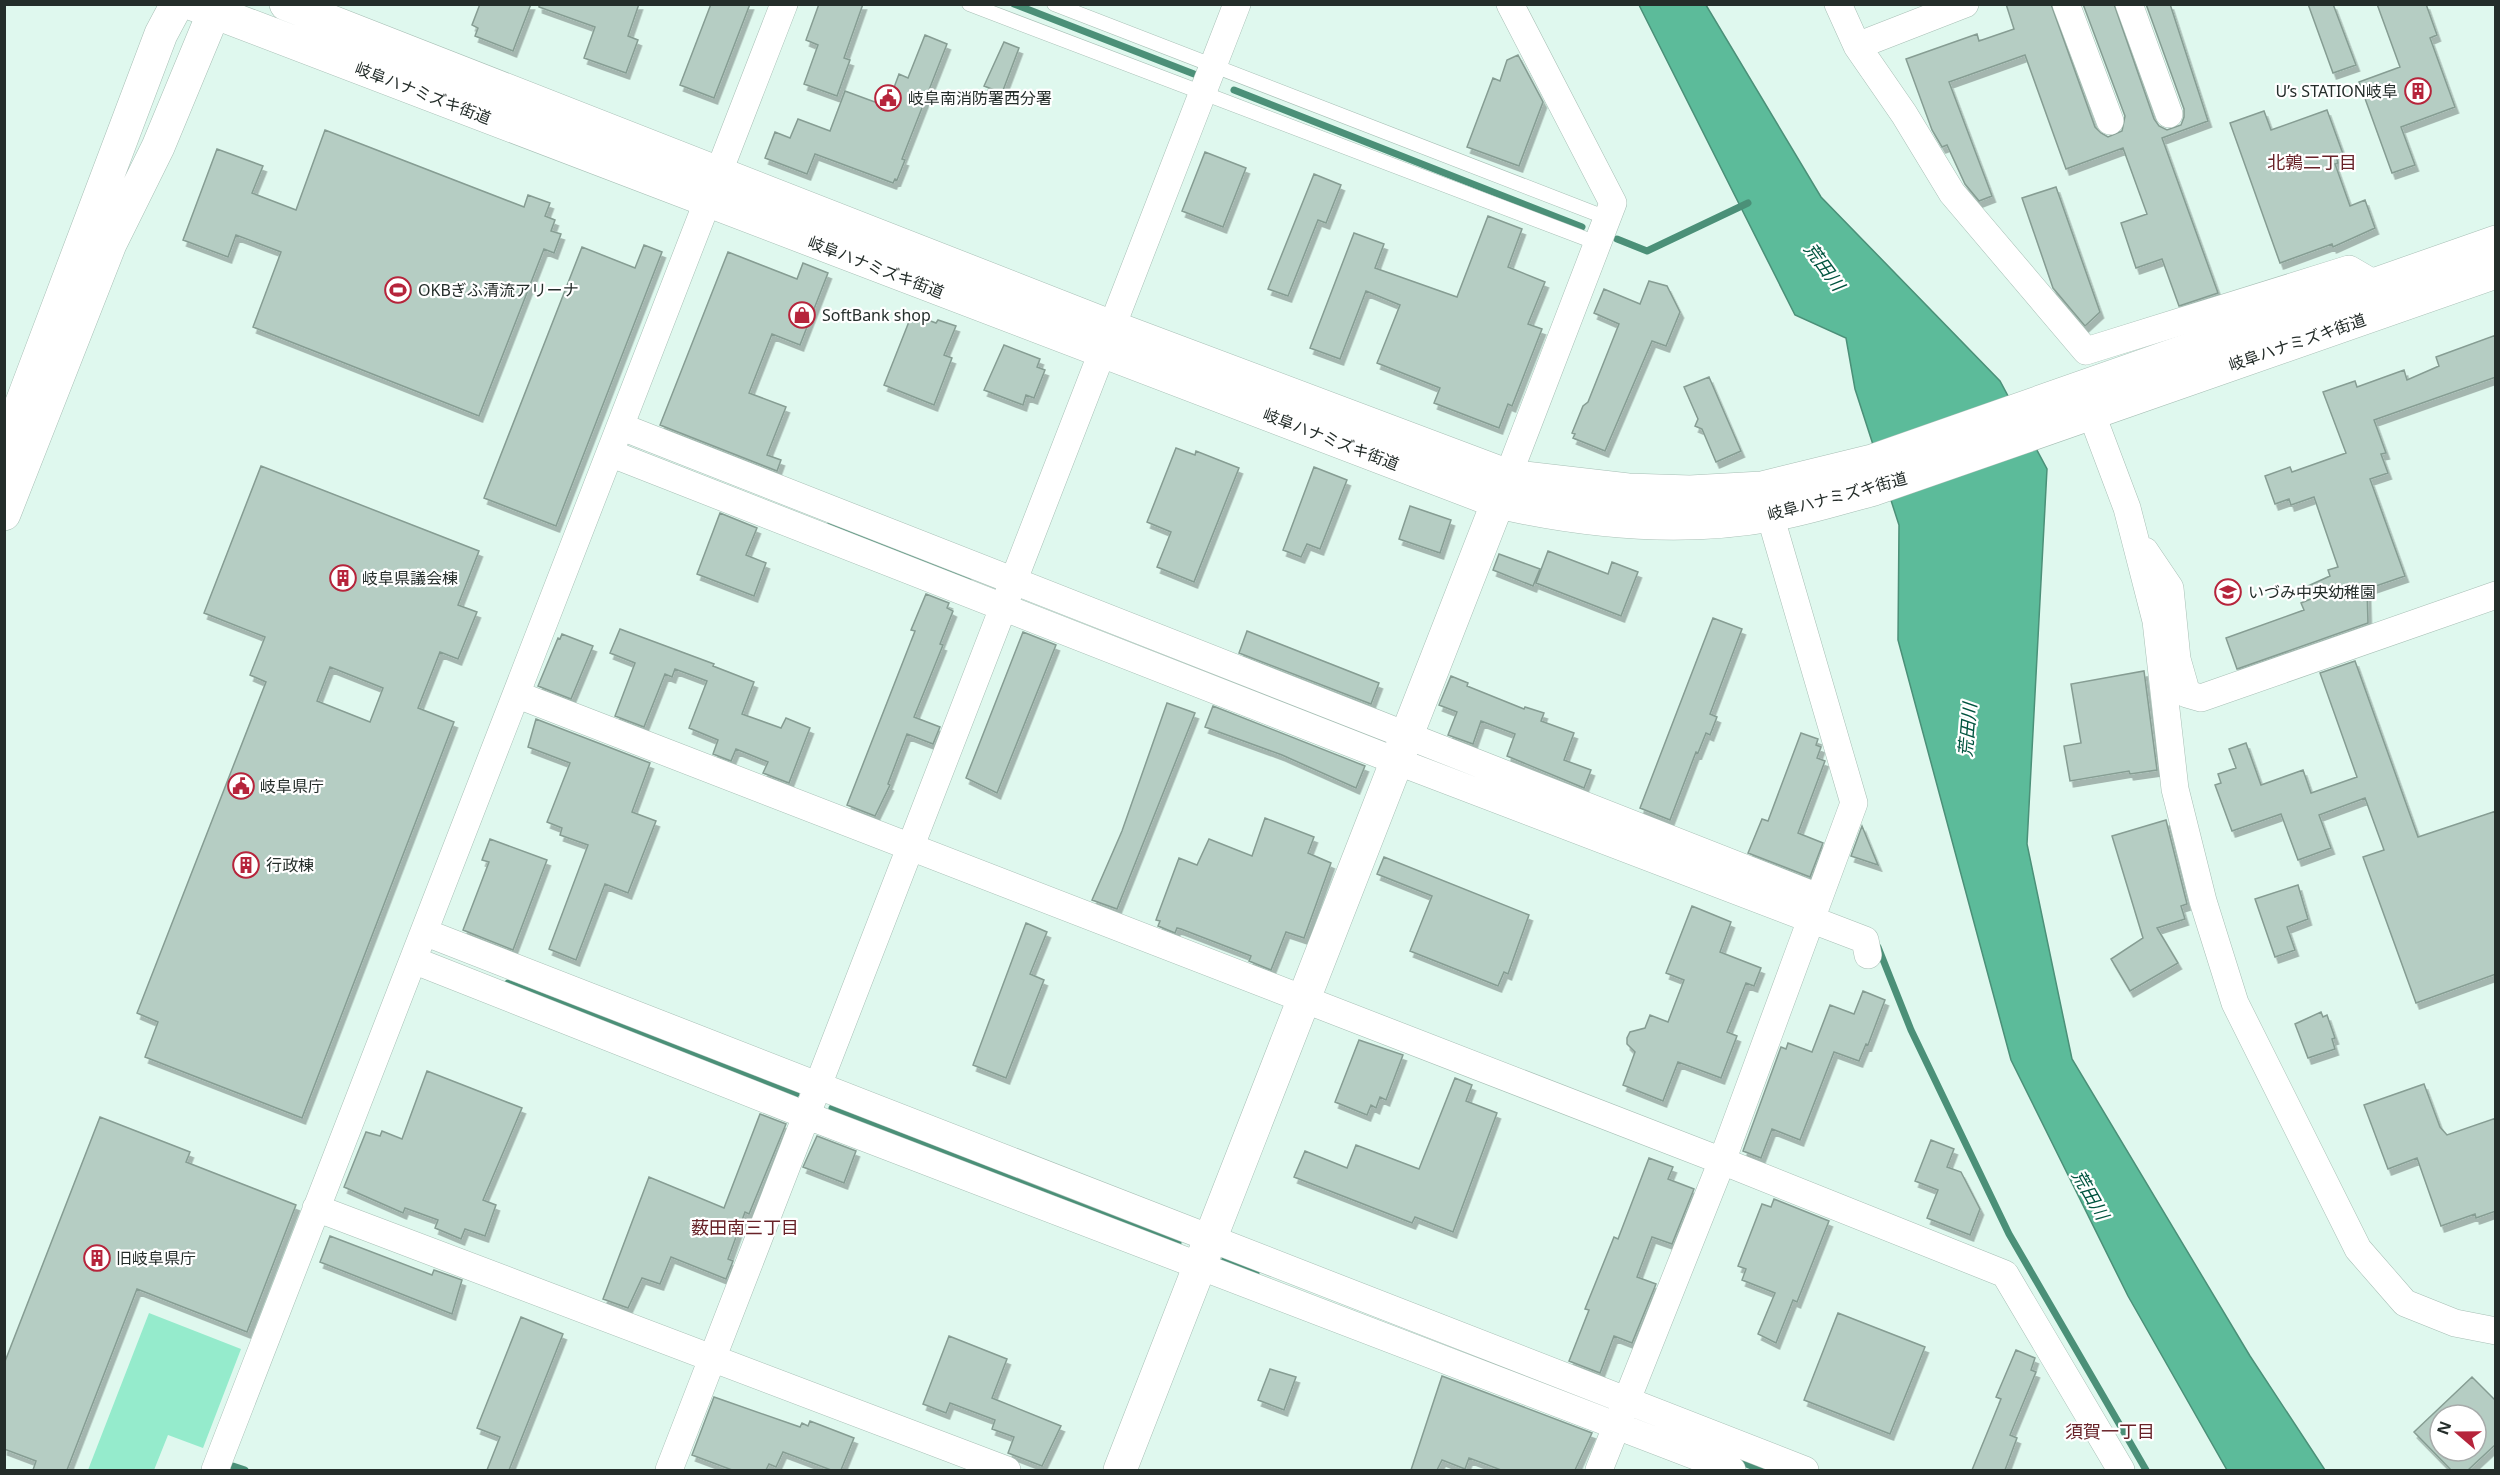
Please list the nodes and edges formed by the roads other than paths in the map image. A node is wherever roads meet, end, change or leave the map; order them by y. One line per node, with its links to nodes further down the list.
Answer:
1 (177, 4): 28 (main road)
2 (286, 4): 18 (main road, 岐阜ハナミズキ街道)
3 (784, 4): 18 (street)
4 (969, 4): 15 (lane)
5 (1054, 4): 14 (lane)
6 (1237, 4): 14 (street)
7 (1510, 4): 20 (street)
8 (1838, 4): 13 (street)
9 (1965, 4): 13 (street)
10 (2066, 4): 17 (street)
11 (2128, 4): 16 (street)
12 (207, 7): 19 (main road, 岐阜ハナミズキ街道); 32 (main road)
13 (1857, 46): 24 (street)
14 (1213, 66): 15 (street); 20 (lane)
15 (1202, 93): 22 (lane); 25 (street)
16 (2169, 114)
17 (2110, 121)
18 (720, 173): 19 (street); 25 (main road, 岐阜ハナミズキ街道)
19 (708, 203): 25 (main road, 岐阜ハナミズキ街道); 27 (street)
20 (1607, 218): 22 (street)
21 (2496, 242): 24 (main road, 岐阜ハナミズキ街道)
22 (1597, 243): 30 (street)
23 (2496, 272): 26 (main road, 岐阜ハナミズキ街道)
24 (2373, 283): 26 (main road, 岐阜ハナミズキ街道)
25 (1107, 340): 30 (main road, 岐阜ハナミズキ街道); 34 (street)
26 (2069, 407): 31 (main road, 岐阜ハナミズキ街道); 33 (street)
27 (622, 427): 29 (street); 34 (street)
28 (4, 450)
29 (612, 454): 36 (street); 37 (street)
30 (1502, 489): 31 (main road, 岐阜ハナミズキ街道); 38 (main road)
31 (1788, 502): 40 (street)
32 (4, 514)
33 (2134, 535): 35 (street); 50 (street)
34 (1015, 582): 36 (street); 38 (street)
35 (2496, 595)
36 (1006, 607): 38 (street); 39 (street)
37 (518, 695): 39 (street); 41 (street)
38 (1401, 748): 40 (street); 44 (main road)
39 (912, 849): 44 (street); 45 (street)
40 (1815, 908): 42 (street); 47 (street)
41 (424, 932): 43 (street); 45 (street)
42 (1868, 955)
43 (413, 960): 46 (street); 48 (street)
44 (1303, 1000): 47 (street); 49 (main road)
45 (820, 1087): 46 (street); 49 (street)
46 (808, 1116): 49 (street); 51 (street)
47 (1722, 1161): 52 (street); 60 (street)
48 (315, 1208): 51 (street); 53 (street)
49 (1206, 1252): 52 (street); 56 (main road)
50 (2496, 1331)
51 (713, 1357): 54 (street); 55 (street)
52 (1622, 1413): 57 (street); 58 (street); 59 (street)
53 (215, 1470)
54 (669, 1470)
55 (1007, 1470)
56 (1120, 1470)
57 (1599, 1470)
58 (1732, 1470)
59 (1805, 1470)
60 (2121, 1470)

